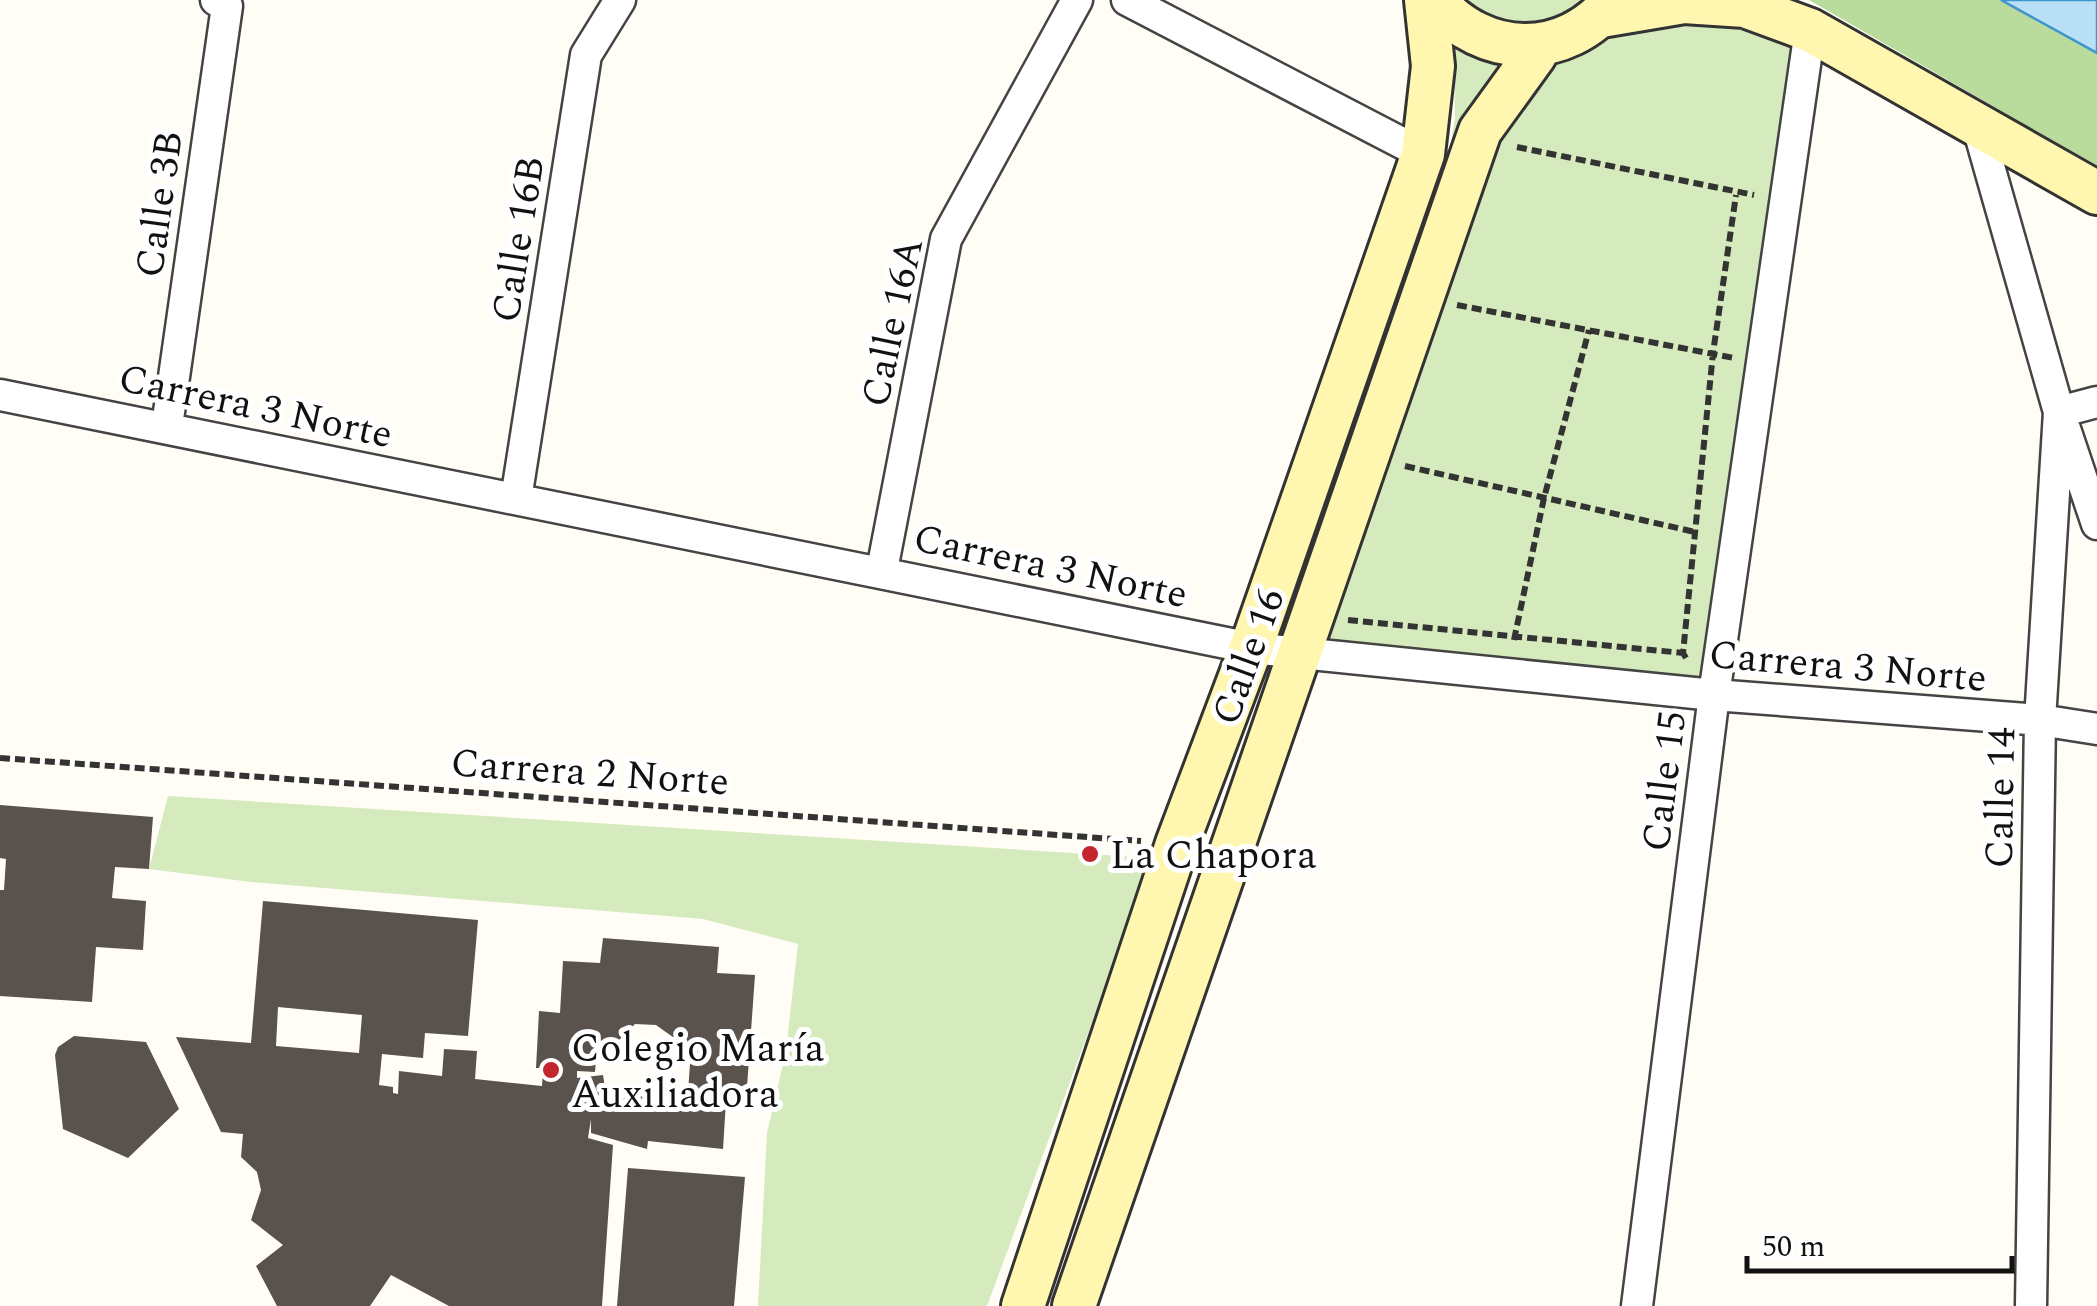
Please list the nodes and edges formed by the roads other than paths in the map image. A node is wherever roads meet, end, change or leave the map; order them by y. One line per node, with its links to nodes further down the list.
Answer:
1 (216, 0): 17 (street, Calle 3B)
2 (620, 0): 18 (street, Calle 16B)
3 (1077, 0): 20 (street, Calle 16A)
4 (1126, 0): 11 (street)
5 (1426, 0): 11 (main road, Calle 16)
6 (1434, 0): 9 (main road)
7 (1607, 8): 8 (main road); 9 (main road)
8 (1803, 15): 10 (main road); 12 (main road); 23 (street, Calle 15)
9 (1540, 49): 22 (main road, Calle 16)
10 (1977, 124): 13 (main road); 16 (street, Calle 14)
11 (1423, 154): 21 (main road, Calle 16)
12 (2097, 174)
13 (2097, 193)
14 (0, 395): 17 (street, Carrera 3 Norte)
15 (2097, 402): 16 (street)
16 (2059, 412): 19 (street); 24 (street, Calle 14)
17 (167, 426): 18 (street, Carrera 3 Norte)
18 (516, 499): 20 (street, Carrera 3 Norte)
19 (2097, 524)
20 (882, 570): 21 (street, Carrera 3 Norte)
21 (1251, 648): 22 (street, Carrera 3 Norte); 26 (main road, Calle 16)
22 (1298, 654): 23 (street, Carrera 3 Norte); 27 (main road, Calle 16)
23 (1714, 695): 24 (street, Carrera 3 Norte); 28 (street, Calle 15)
24 (2040, 720): 25 (street, Carrera 3 Norte); 29 (street, Calle 14)
25 (2097, 729)
26 (1023, 1306)
27 (1074, 1306)
28 (1637, 1306)
29 (2031, 1306)

